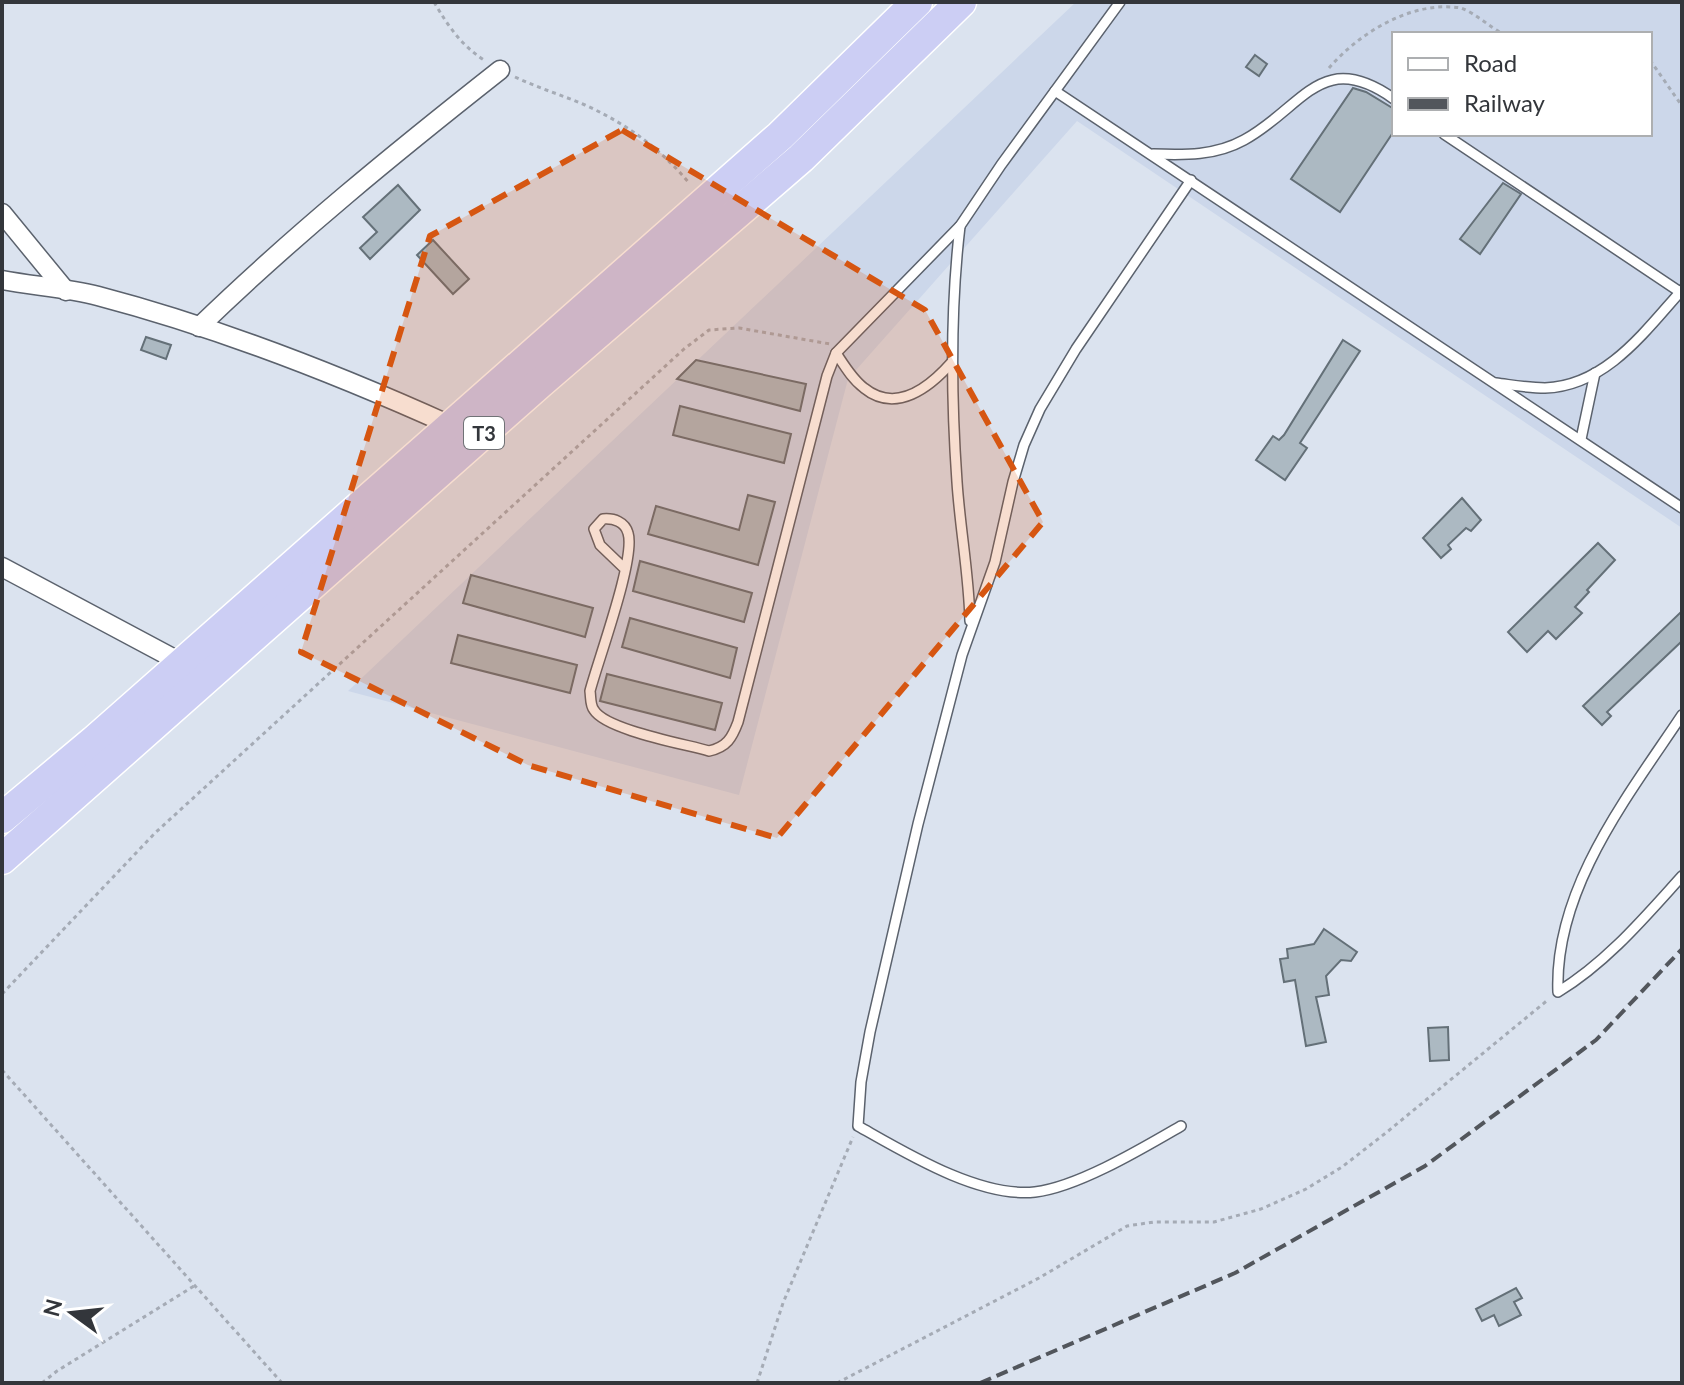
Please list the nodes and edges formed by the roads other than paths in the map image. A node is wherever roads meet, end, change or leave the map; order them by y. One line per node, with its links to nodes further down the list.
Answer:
1 (917, 2): 20 (highway, T3)
2 (961, 2): 29 (highway, T3)
3 (1120, 2): 5 (lane)
4 (500, 70): 15 (street)
5 (1055, 91): 8 (lane); 11 (lane)
6 (1392, 97): 8 (lane)
7 (1447, 136): 14 (lane)
8 (1153, 154): 9 (lane)
9 (1191, 180): 19 (lane); 25 (lane)
10 (2, 213): 13 (street)
11 (960, 226): 16 (lane); 17 (lane)
12 (2, 280): 13 (street)
13 (66, 291): 15 (street)
14 (1681, 291): 18 (lane)
15 (199, 327): 20 (street)
16 (838, 349): 17 (lane); 24 (lane)
17 (952, 362): 25 (lane)
18 (1595, 373): 19 (lane); 21 (lane)
19 (1492, 382): 21 (lane)
20 (452, 426): 26 (highway, T3)
21 (1581, 439): 22 (lane)
22 (1682, 508)
23 (2, 567): 26 (street)
24 (625, 569): 24 (lane)
25 (970, 626): 31 (lane)
26 (182, 663): 28 (highway, T3)
27 (1682, 715): 30 (lane)
28 (2, 818)
29 (2, 859)
30 (1682, 876)
31 (1181, 1126)

